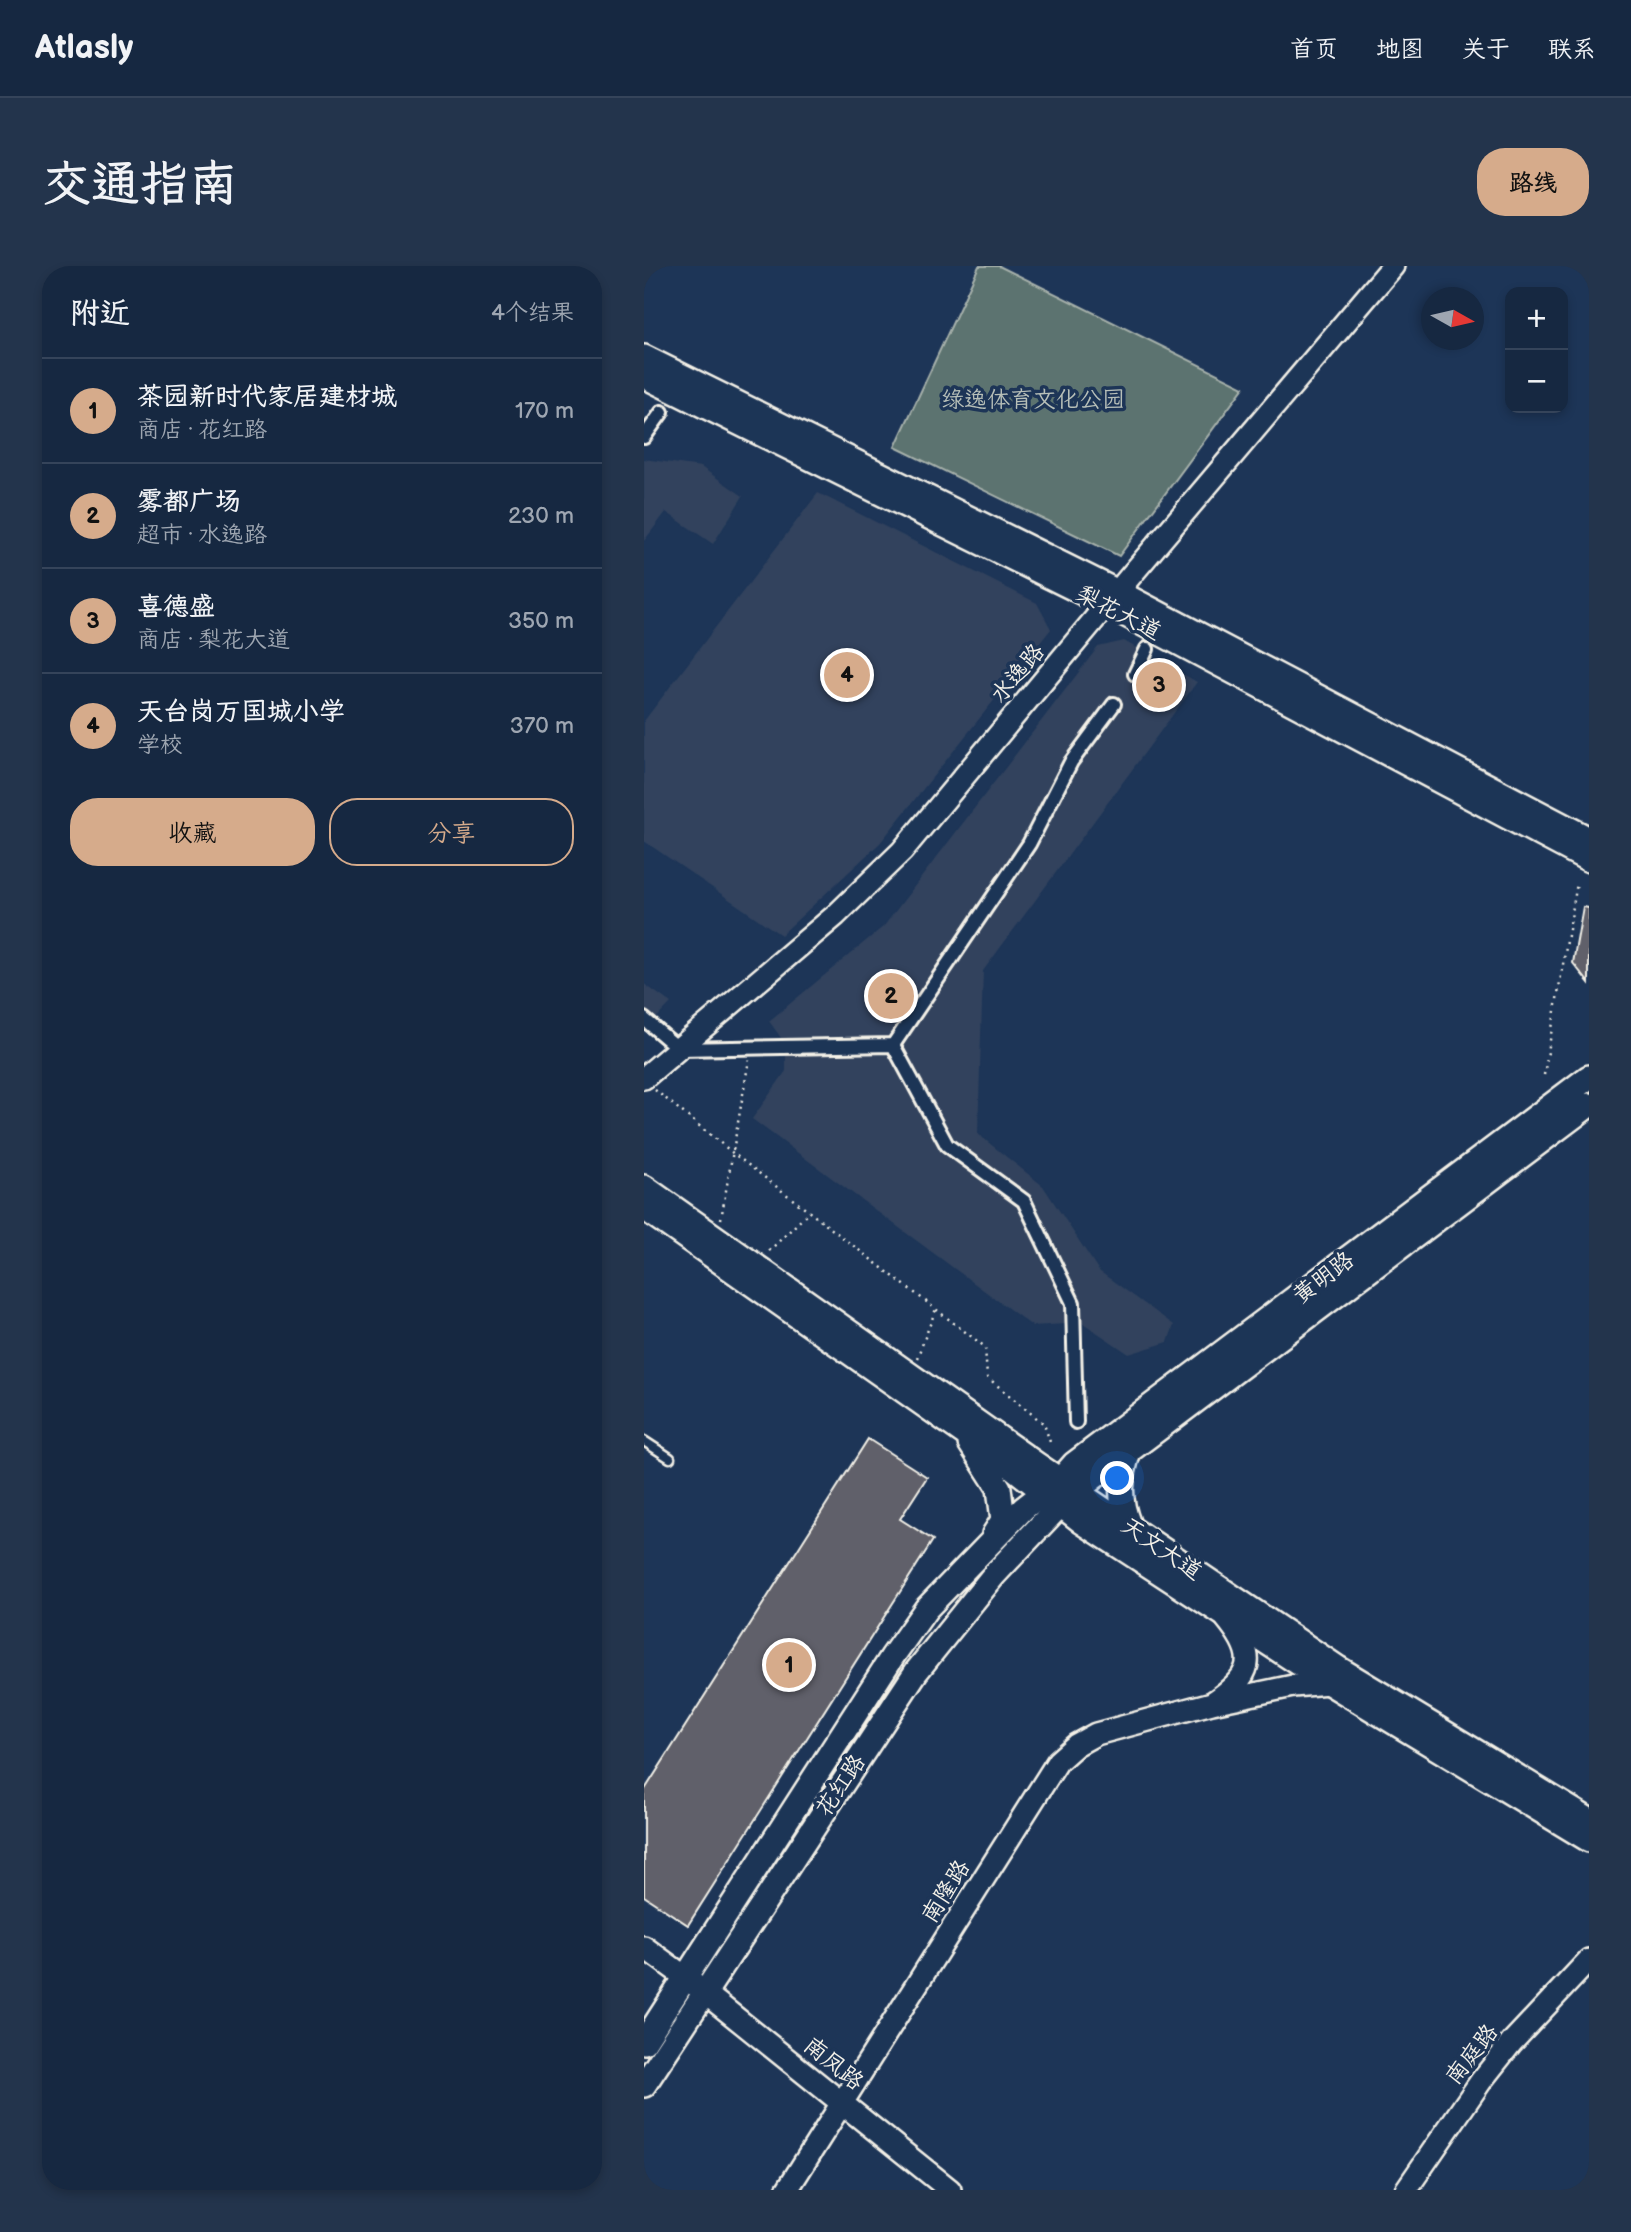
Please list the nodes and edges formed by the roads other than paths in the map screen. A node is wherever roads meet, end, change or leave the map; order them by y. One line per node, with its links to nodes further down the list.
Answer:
1 (1393, 266): 6 (street, 水逸路)
2 (644, 357): 6 (main road, 梨花大道)
3 (644, 376): 6 (main road, 梨花大道)
4 (662, 412): 5 (street)
5 (644, 437)
6 (1113, 598): 10 (main road, 梨花大道); 11 (main road, 梨花大道); 14 (street, 水逸路)
7 (1147, 649): 8 (street)
8 (1135, 674)
9 (1114, 704): 13 (street)
10 (1589, 839)
11 (1589, 860)
12 (644, 1020): 14 (street)
13 (892, 1045): 14 (street); 20 (street)
14 (679, 1049): 16 (street, 水逸路)
15 (1589, 1077): 25 (main road, 黄明路)
16 (649, 1084)
17 (1589, 1105): 23 (main road, 黄明路)
18 (644, 1187): 25 (main road, 天文大道)
19 (644, 1208): 21 (main road, 天文大道)
20 (1076, 1422)
21 (965, 1435): 25 (main road, 天文大道); 27 (main road)
22 (644, 1441): 24 (lane)
23 (1129, 1451): 25 (main road, 黄明路); 26 (main road)
24 (670, 1458)
25 (1061, 1492): 26 (main road, 天文大道); 27 (main road, 花红路); 28 (main road, 天文大道); 30 (main road, 花红路)
26 (1129, 1525): 33 (main road, 天文大道)
27 (986, 1546): 29 (main road, 花红路)
28 (1222, 1614): 31 (main road, 天文大道); 32 (street)
29 (892, 1657): 30 (main road); 37 (main road, 花红路)
30 (916, 1672): 38 (main road, 花红路)
31 (1329, 1682): 32 (street, 南隆路); 34 (main road, 天文大道)
32 (1212, 1703): 41 (street, 南隆路)
33 (1589, 1819)
34 (1589, 1840)
35 (644, 1947): 37 (street, 南凤路)
36 (1589, 1960): 44 (street, 南庭路)
37 (685, 1978): 38 (street, 南凤路); 39 (main road, 花红路)
38 (703, 1993): 40 (main road, 花红路); 41 (street, 南凤路)
39 (644, 2042)
40 (644, 2085)
41 (842, 2104): 42 (street, 南隆路); 43 (street, 南凤路)
42 (787, 2190)
43 (950, 2190)
44 (1406, 2190)

